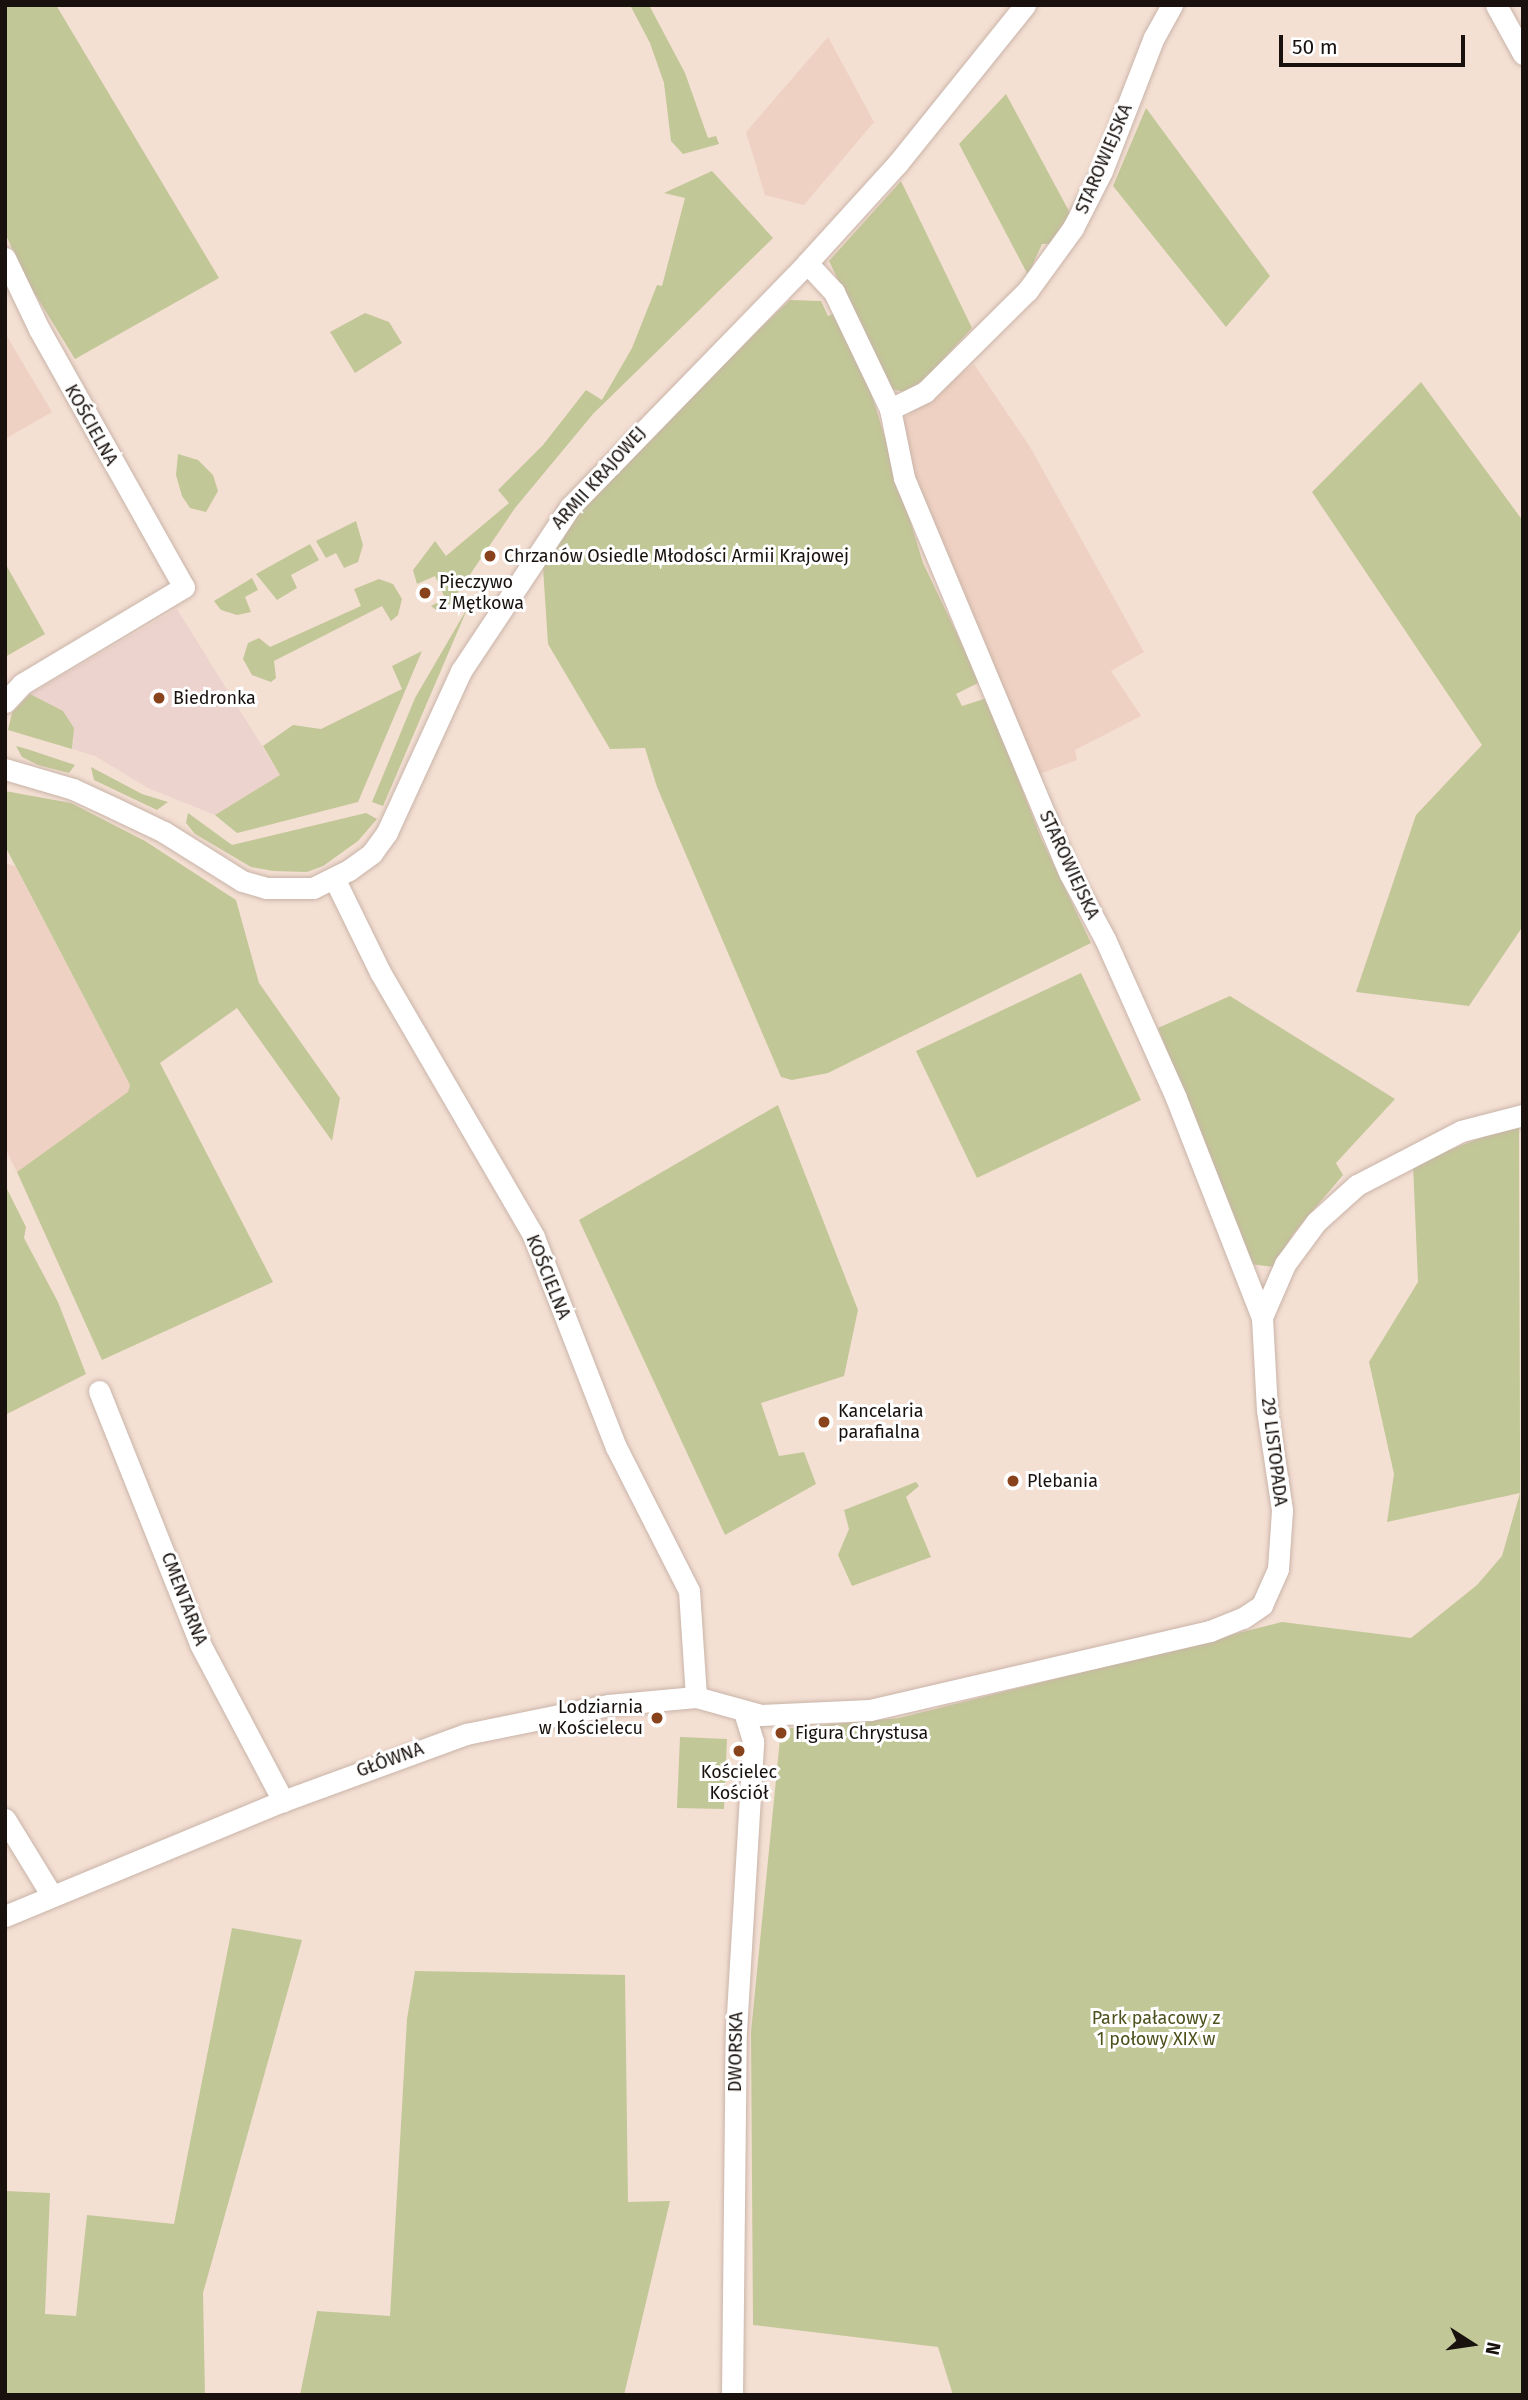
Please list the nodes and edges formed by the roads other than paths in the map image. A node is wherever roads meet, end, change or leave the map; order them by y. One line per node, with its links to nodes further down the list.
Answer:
1 (1025, 5): 6 (street, ARMII KRAJOWEJ)
2 (1172, 5): 7 (street, STAROWIEJSKA)
3 (1496, 5): 4 (street)
4 (1523, 54)
5 (5, 258): 8 (street, KOŚCIELNA)
6 (807, 263): 7 (street, STAROWIEJSKA); 10 (street, ARMII KRAJOWEJ)
7 (890, 409): 12 (street, STAROWIEJSKA)
8 (5, 702)
9 (5, 769): 10 (street, ARMII KRAJOWEJ)
10 (335, 880): 14 (street, KOŚCIELNA)
11 (1523, 1115): 12 (street, 29 LISTOPADA)
12 (1262, 1317): 15 (street, 29 LISTOPADA)
13 (99, 1391): 16 (street, CMENTARNA)
14 (696, 1697): 15 (street, GŁÓWNA); 16 (street, GŁÓWNA)
15 (744, 1711): 20 (street, DWORSKA)
16 (283, 1801): 18 (street, GŁÓWNA)
17 (5, 1819): 18 (street)
18 (52, 1896): 19 (street, GŁÓWNA)
19 (5, 1916)
20 (732, 2395)

